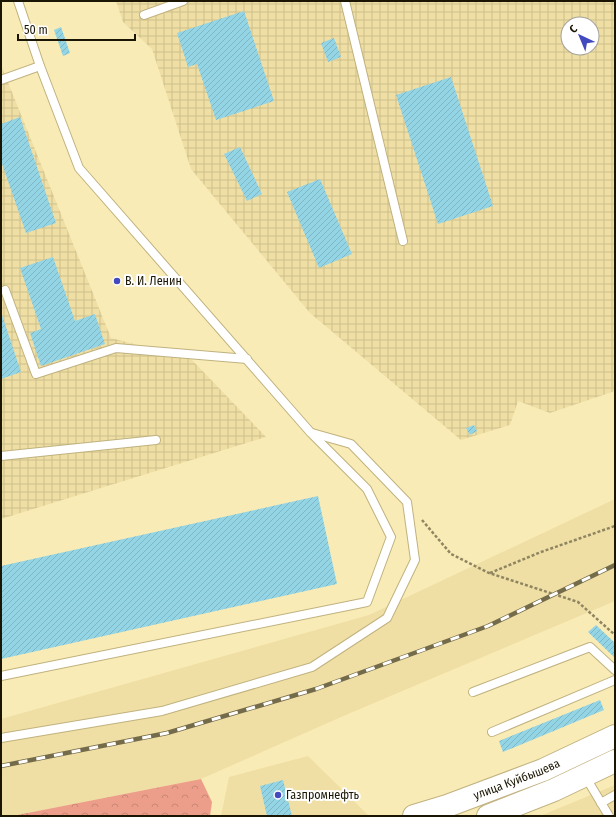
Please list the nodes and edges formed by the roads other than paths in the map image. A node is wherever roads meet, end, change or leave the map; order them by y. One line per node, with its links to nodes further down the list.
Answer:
1 (18, 1): 5 (lane)
2 (183, 1): 4 (lane)
3 (345, 1): 7 (lane)
4 (144, 15)
5 (40, 66): 6 (lane); 9 (lane)
6 (1, 80)
7 (403, 241)
8 (5, 290): 9 (lane)
9 (247, 359): 10 (lane)
10 (311, 432): 14 (lane); 19 (lane)
11 (156, 440): 12 (lane)
12 (1, 456)
13 (615, 670): 16 (lane)
14 (1, 676)
15 (615, 680): 17 (lane)
16 (474, 692)
17 (492, 732)
18 (615, 736): 25 (main road, улица Куйбышева)
19 (1, 738)
20 (615, 761): 21 (main road, улица Куйбышева)
21 (584, 776): 23 (lane); 26 (main road, улица Куйбышева)
22 (615, 795): 23 (lane)
23 (601, 803): 24 (lane)
24 (607, 815)
25 (414, 816)
26 (488, 816)

